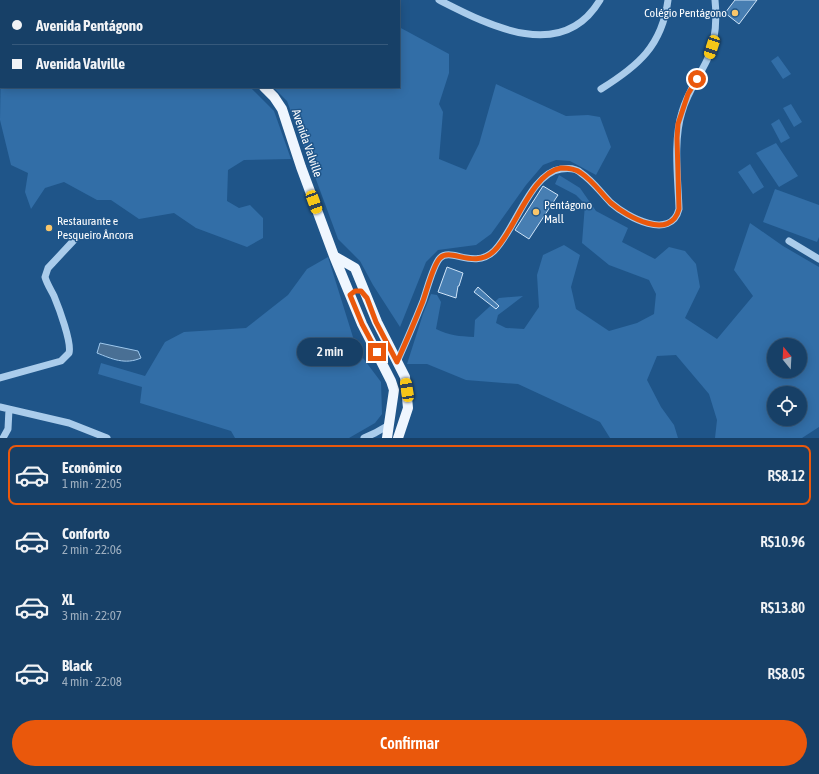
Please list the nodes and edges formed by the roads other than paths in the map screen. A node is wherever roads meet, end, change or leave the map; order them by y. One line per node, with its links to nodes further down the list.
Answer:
1 (439, 0): 2 (street)
2 (600, 0)
3 (668, 0): 6 (street)
4 (715, 0): 13 (street)
5 (265, 88): 9 (main road, Avenida Valville)
6 (601, 89)
7 (76, 238): 15 (street)
8 (789, 241): 10 (street)
9 (334, 256): 11 (main road, Avenida Valville); 12 (main road)
10 (819, 259)
11 (350, 295): 12 (main road); 16 (main road, Avenida Valville)
12 (367, 298): 13 (main road)
13 (397, 362): 14 (main road)
14 (405, 377): 16 (main road); 17 (main road)
15 (0, 378)
16 (393, 385): 17 (main road); 20 (main road)
17 (407, 390): 27 (main road)
18 (0, 407): 19 (street)
19 (9, 409): 22 (street); 23 (street)
20 (389, 424): 21 (street); 26 (main road)
21 (375, 433): 24 (street); 25 (street)
22 (3, 438)
23 (107, 438)
24 (364, 438)
25 (382, 438)
26 (387, 438)
27 (398, 438)

